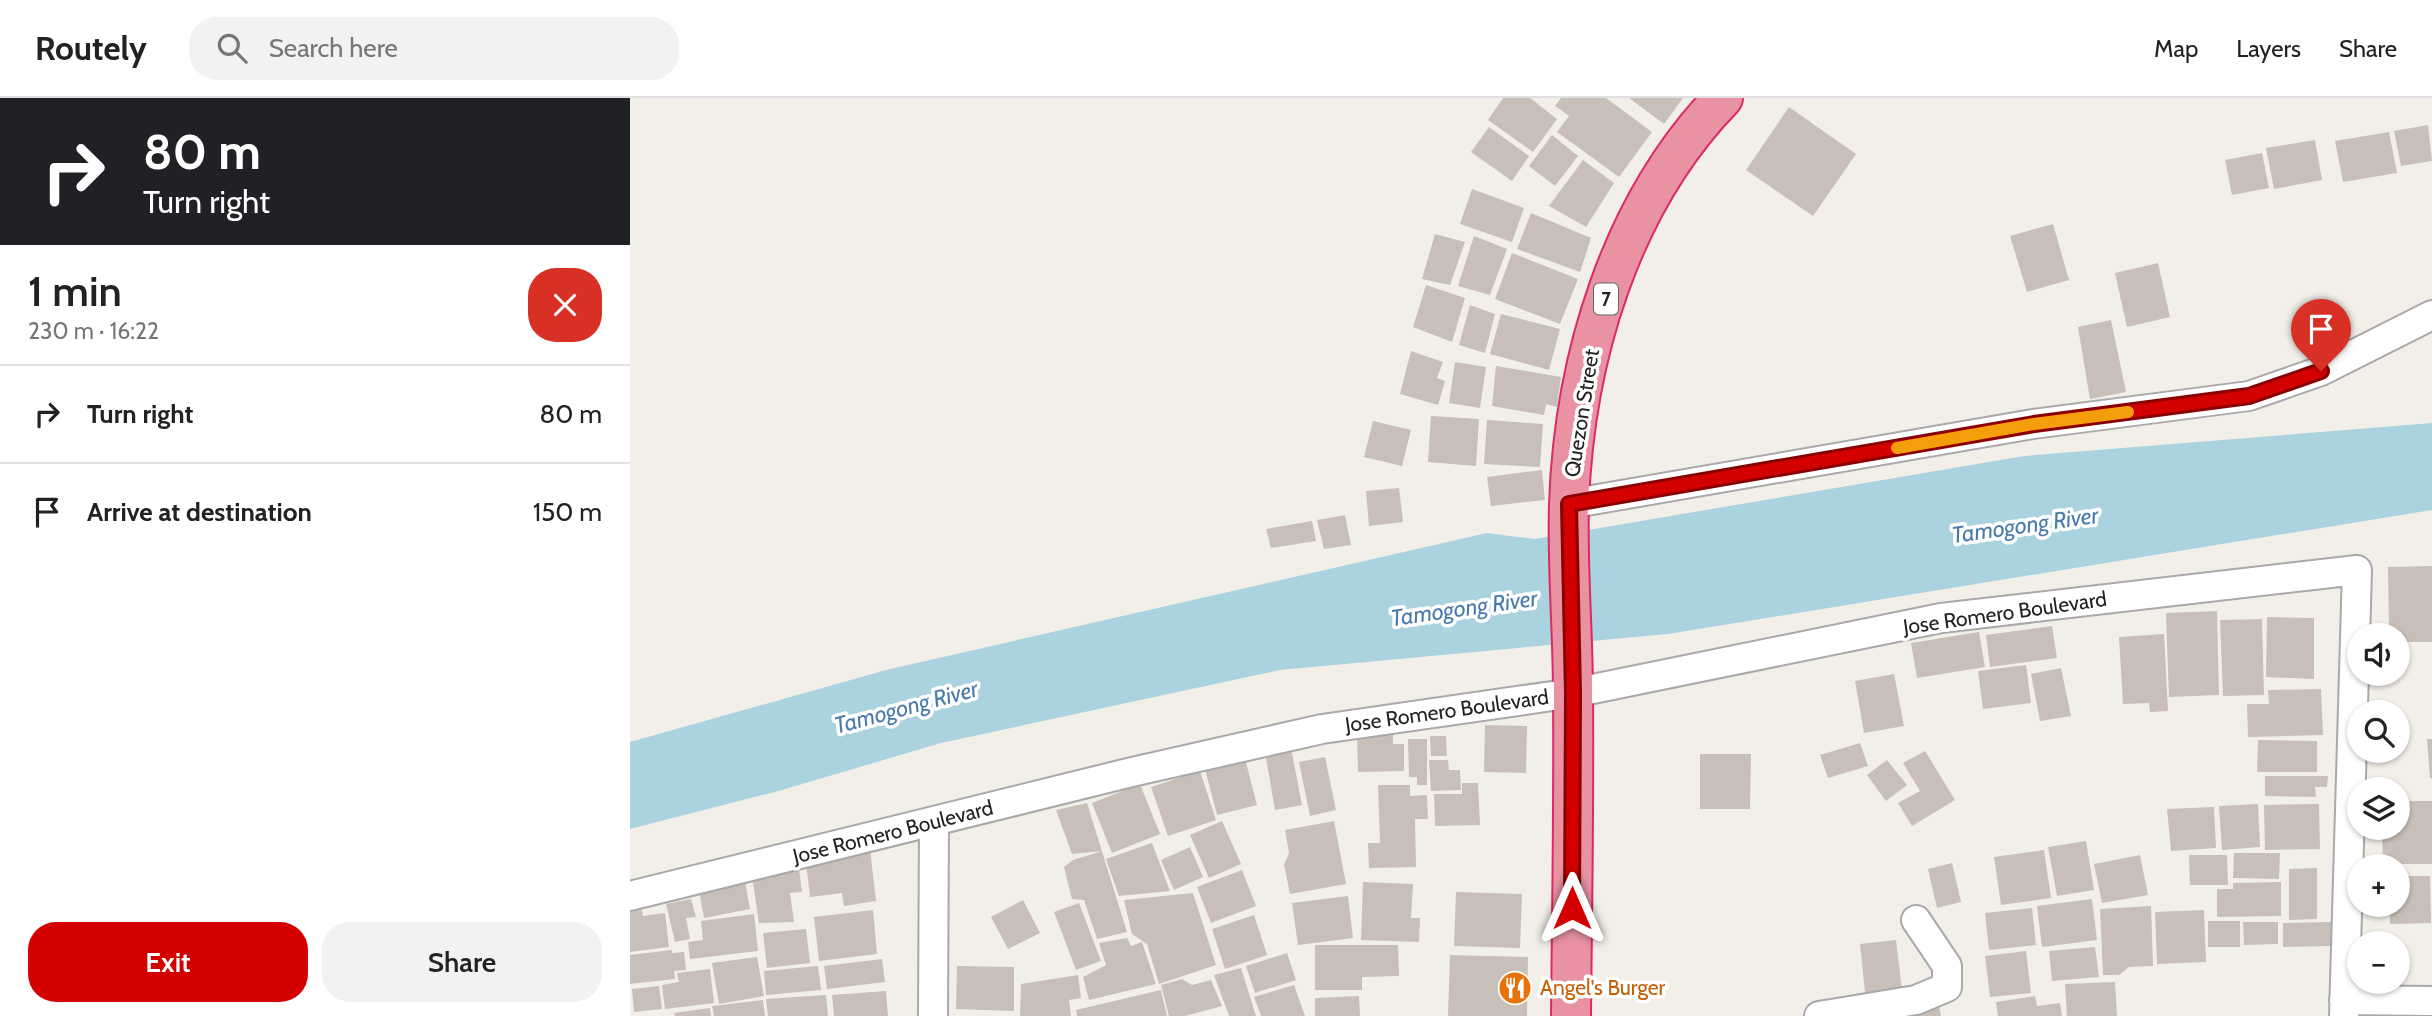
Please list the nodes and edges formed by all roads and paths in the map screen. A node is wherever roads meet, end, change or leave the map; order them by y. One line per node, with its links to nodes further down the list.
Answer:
1 (1723, 98): 3 (highway, Quezon Street / 7)
2 (2432, 315): 3 (street)
3 (1569, 516): 4 (highway, Quezon Street / 7)
4 (1573, 684): 5 (street, Jose Romero Boulevard); 9 (street, Jose Romero Boulevard); 11 (highway, Quezon Street / 7)
5 (934, 822): 6 (street, Jose Romero Boulevard); 10 (street)
6 (630, 896)
7 (1916, 920): 12 (street)
8 (2432, 1001): 9 (street)
9 (2344, 1008)
10 (933, 1016)
11 (1571, 1016)
12 (1819, 1016)

